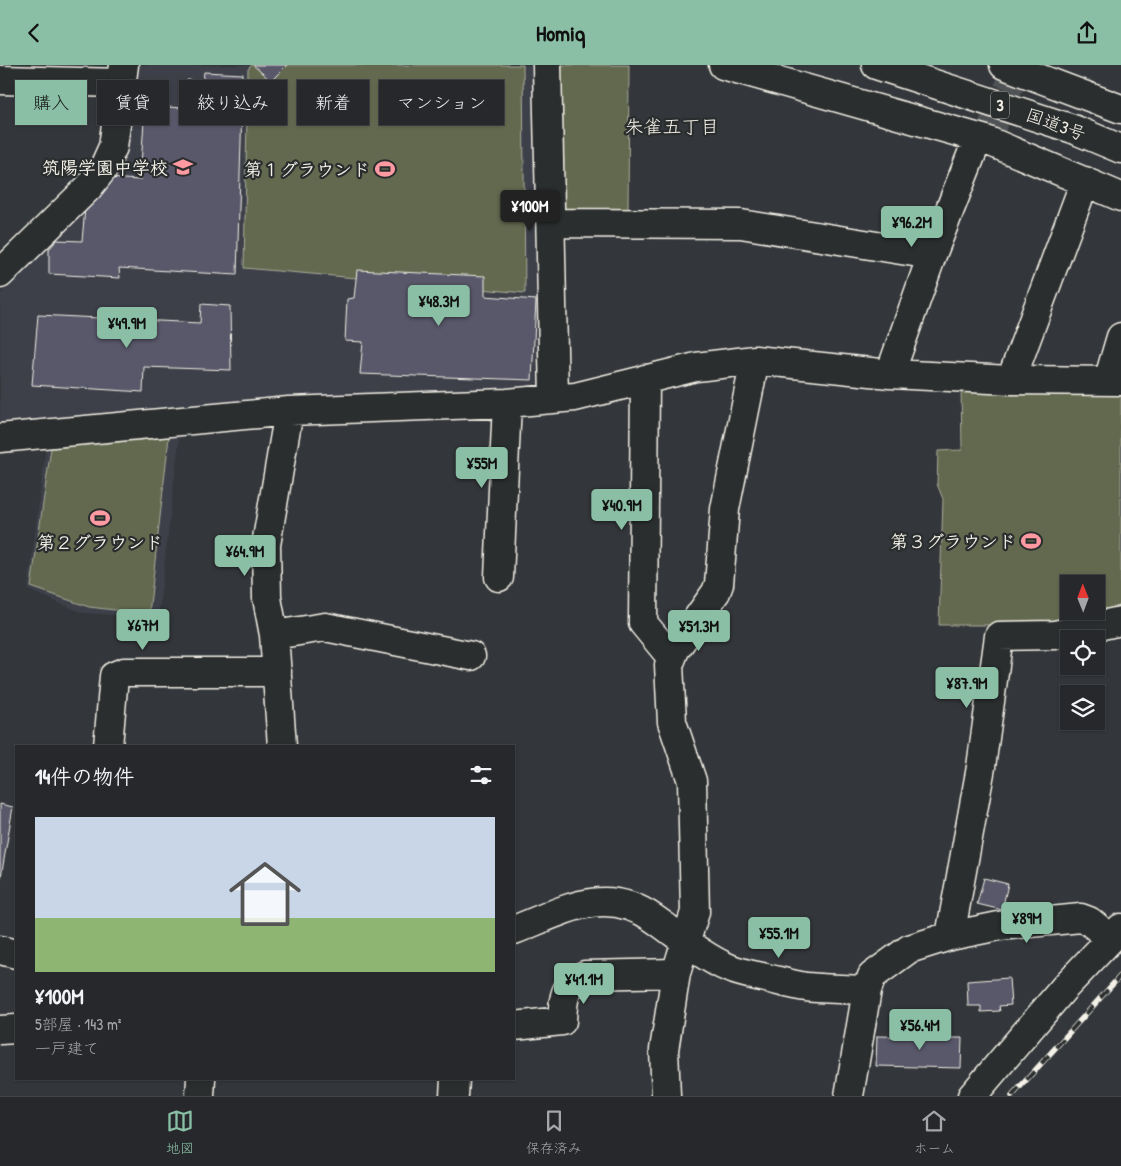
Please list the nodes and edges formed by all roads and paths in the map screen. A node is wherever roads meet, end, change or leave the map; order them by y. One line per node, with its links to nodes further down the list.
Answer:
1 (547, 65): 12 (main road)
2 (723, 65): 8 (main road)
3 (876, 65): 9 (main road, 国道3号 / 3)
4 (1004, 65): 7 (main road, 3)
5 (123, 74): 6 (main road); 14 (main road)
6 (0, 80)
7 (1121, 109)
8 (985, 136): 10 (main road); 13 (main road)
9 (1121, 149)
10 (1085, 181): 11 (main road); 19 (main road)
11 (1121, 197)
12 (551, 223): 13 (main road); 21 (main road)
13 (932, 255): 17 (main road)
14 (6, 262)
15 (1121, 337): 20 (main road)
16 (756, 360): 17 (main road); 18 (main road); 29 (main road)
17 (890, 374): 19 (main road)
18 (645, 379): 21 (main road); 29 (main road)
19 (1011, 380): 20 (main road)
20 (1115, 381)
21 (554, 398): 22 (main road)
22 (507, 403): 23 (main road); 25 (main road)
23 (289, 411): 24 (main road); 27 (main road)
24 (0, 438)
25 (498, 577)
26 (1121, 621): 35 (main road)
27 (274, 635): 28 (main road); 30 (main road)
28 (471, 656)
29 (671, 657): 36 (main road)
30 (276, 672): 31 (main road); 32 (main road)
31 (108, 745)
32 (282, 745)
33 (515, 930): 36 (main road)
34 (1116, 933): 35 (main road); 50 (main road)
35 (950, 936): 40 (main road)
36 (685, 942): 39 (main road); 40 (main road)
37 (0, 950): 38 (main road)
38 (15, 953)
39 (676, 973): 41 (main road); 48 (main road)
40 (867, 990): 49 (main road)
41 (515, 1026)
42 (15, 1029): 43 (main road)
43 (0, 1030)
44 (201, 1080): 46 (main road)
45 (455, 1080): 47 (main road)
46 (200, 1096)
47 (454, 1096)
48 (666, 1096)
49 (849, 1096)
50 (972, 1096)

